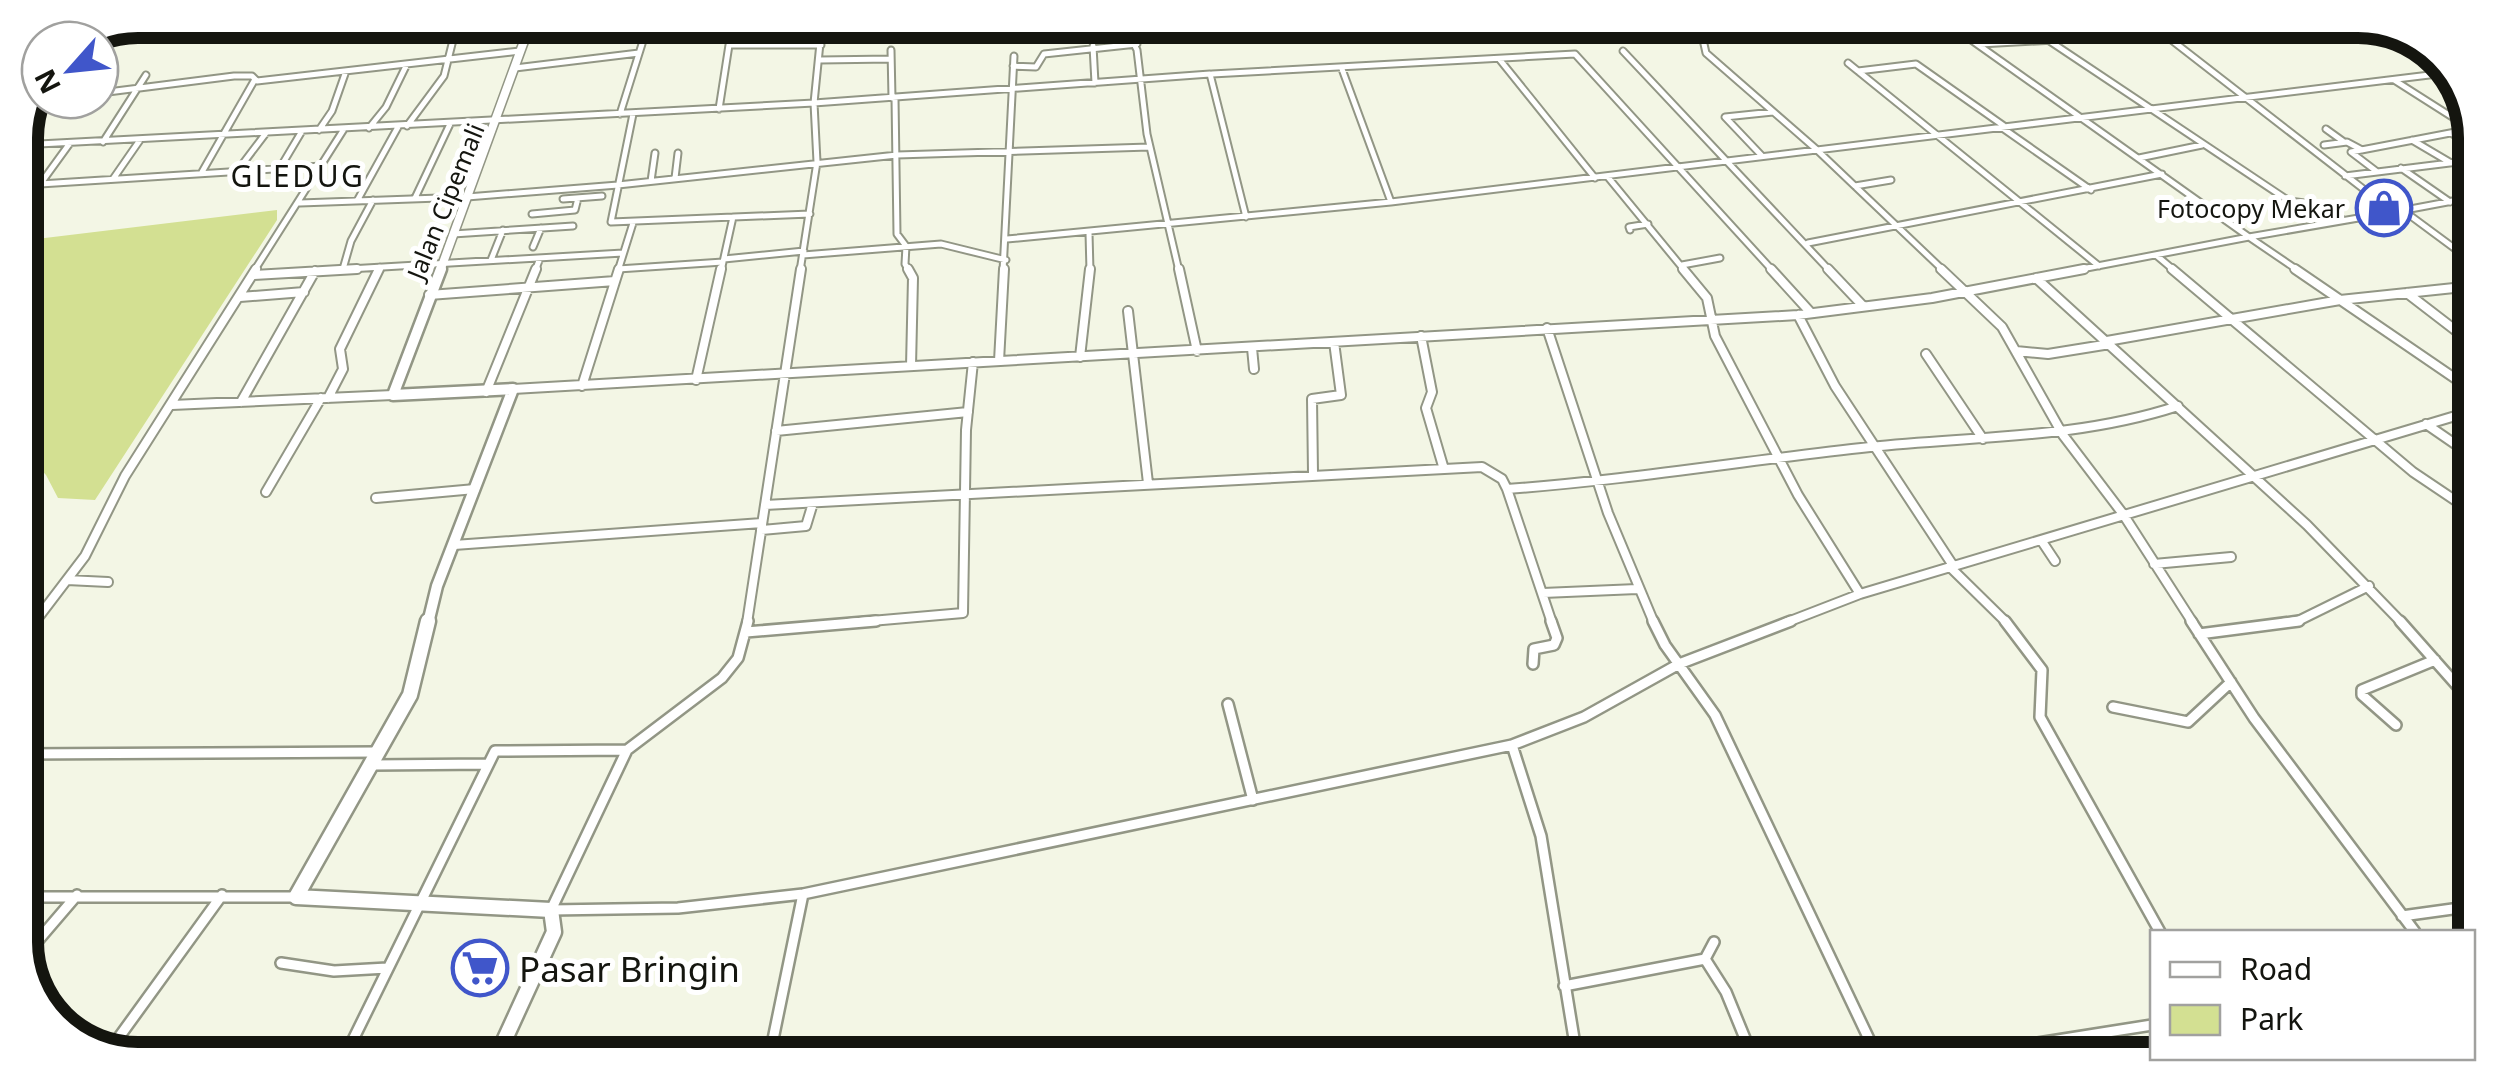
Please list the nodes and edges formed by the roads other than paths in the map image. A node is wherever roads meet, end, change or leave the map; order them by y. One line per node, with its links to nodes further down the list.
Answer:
1 (525, 38): 18 (main road, Jalan Cipemali)
2 (821, 38): 14 (street)
3 (1133, 38): 12 (street)
4 (1703, 38): 47 (street)
5 (1970, 38): 13 (street)
6 (2045, 38): 10 (street)
7 (2102, 38): 10 (street)
8 (2169, 38): 42 (street)
9 (453, 40): 21 (street)
10 (2048, 40): 13 (street); 45 (street)
11 (642, 44): 19 (street)
12 (1137, 44): 15 (street); 35 (street)
13 (1980, 44): 50 (street)
14 (821, 45): 23 (street); 46 (street)
15 (1092, 46): 27 (street); 38 (street)
16 (891, 50): 22 (street)
17 (1623, 50): 84 (street)
18 (520, 51): 21 (street); 28 (main road, Jalan Cipemali)
19 (639, 53): 28 (street); 48 (street)
20 (1014, 56): 27 (street)
21 (448, 59): 26 (street); 54 (street)
22 (891, 59): 23 (street); 43 (street)
23 (820, 60): 44 (street)
24 (1500, 60): 29 (street); 90 (street); 99 (street)
25 (1848, 63): 31 (street)
26 (407, 64): 30 (street); 56 (street)
27 (1013, 66): 40 (street)
28 (515, 68): 52 (main road, Jalan Cipemali)
29 (1342, 69): 33 (street); 117 (street)
30 (346, 71): 37 (street); 59 (street)
31 (1858, 72): 55 (street); 64 (street)
32 (146, 74): 39 (street)
33 (1212, 74): 35 (street); 127 (street)
34 (2434, 74): 36 (street)
35 (1138, 78): 38 (street); 75 (street)
36 (2393, 79): 42 (street); 51 (street)
37 (254, 81): 39 (street); 65 (street)
38 (1095, 83): 40 (street)
39 (137, 88): 41 (street); 69 (street)
40 (1012, 89): 43 (street); 78 (street)
41 (120, 90)
42 (2240, 96): 45 (street); 97 (street)
43 (894, 98): 44 (street); 81 (street)
44 (814, 104): 46 (street); 85 (street)
45 (2148, 108): 50 (street); 73 (street)
46 (719, 109): 49 (street)
47 (1773, 112): 76 (street); 82 (street)
48 (620, 114): 49 (street); 52 (street)
49 (633, 114): 104 (street)
50 (2081, 116): 55 (street); 83 (street)
51 (2456, 119)
52 (498, 121): 53 (street); 110 (main road, Jalan Cipemali)
53 (450, 124): 54 (street); 111 (street)
54 (402, 126): 56 (street); 113 (street)
55 (2002, 126): 64 (street); 108 (street)
56 (369, 128): 57 (street)
57 (344, 129): 59 (street); 88 (street)
58 (2326, 129): 70 (street)
59 (319, 130): 60 (street)
60 (302, 131): 62 (street); 89 (street)
61 (2457, 132): 63 (street)
62 (266, 133): 65 (street); 92 (street)
63 (2450, 133): 66 (street); 68 (street)
64 (1938, 135): 76 (street); 118 (street)
65 (222, 136): 67 (street); 94 (street)
66 (2457, 137)
67 (140, 140): 69 (street); 100 (street)
68 (2412, 140): 77 (street); 87 (street)
69 (103, 142): 71 (street)
70 (2344, 142): 74 (street); 77 (street)
71 (70, 143): 72 (street); 103 (street)
72 (38, 144)
73 (2204, 144): 83 (street); 128 (street)
74 (2324, 145)
75 (1149, 147): 78 (street); 130 (street)
76 (1816, 150): 82 (street); 106 (street)
77 (2362, 150): 93 (street)
78 (1008, 151): 81 (street); 140 (street)
79 (655, 152): 102 (street)
80 (678, 152): 98 (street)
81 (897, 154): 85 (street); 142 (street)
82 (1762, 156): 84 (street)
83 (2139, 158): 95 (street)
84 (1729, 161): 90 (street); 141 (street)
85 (818, 162): 98 (street); 125 (street)
86 (2457, 163): 87 (street)
87 (2452, 164): 91 (street)
88 (322, 166): 89 (street); 120 (street)
89 (280, 168): 92 (street)
90 (1677, 168): 96 (street); 173 (street)
91 (2401, 168): 93 (street); 119 (street)
92 (238, 170): 94 (street)
93 (2376, 171): 97 (street)
94 (202, 172): 100 (street)
95 (2162, 174): 108 (street); 139 (street)
96 (1607, 176): 99 (street); 131 (street)
97 (2345, 176): 123 (street)
98 (676, 178): 102 (street)
99 (1596, 178): 117 (street)
100 (112, 179): 103 (street)
101 (1890, 180): 106 (street)
102 (651, 181): 104 (street)
103 (40, 184): 107 (street)
104 (618, 185): 105 (street); 129 (street)
105 (604, 186): 109 (street); 110 (street)
106 (1855, 186): 134 (street)
107 (38, 187)
108 (2091, 190): 118 (street)
109 (602, 196): 112 (street); 121 (street)
110 (467, 197): 111 (street); 138 (main road, Jalan Cipemali)
111 (415, 198): 114 (street)
112 (578, 198): 115 (street); 124 (street)
113 (356, 200): 114 (street); 120 (street)
114 (374, 200): 157 (street)
115 (563, 200)
116 (2457, 201): 119 (street)
117 (1391, 202): 127 (street)
118 (2020, 202): 134 (street); 155 (street)
119 (2450, 202): 122 (street)
120 (300, 203): 160 (street)
121 (599, 206)
122 (2404, 211): 123 (street); 144 (street)
123 (2393, 212): 128 (street)
124 (532, 214)
125 (810, 214): 126 (street); 146 (street)
126 (733, 217): 129 (street); 151 (street)
127 (1246, 217): 130 (street)
128 (2343, 220): 139 (street)
129 (633, 223): 145 (street)
130 (1167, 224): 137 (street); 184 (street)
131 (1648, 224): 136 (street); 154 (street)
132 (573, 226): 133 (street)
133 (541, 228): 135 (street); 143 (street)
134 (1900, 228): 141 (street); 165 (street)
135 (503, 230): 138 (street); 150 (street)
136 (1630, 230)
137 (1088, 233): 140 (street); 187 (street)
138 (453, 234): 153 (main road, Jalan Cipemali)
139 (2249, 237): 147 (street); 170 (street)
140 (1007, 240): 152 (street)
141 (1808, 243): 171 (street)
142 (906, 246): 146 (street); 152 (street); 190 (street)
143 (533, 248)
144 (2457, 250)
145 (623, 253): 148 (street); 158 (street)
146 (804, 253): 151 (street); 192 (street)
147 (2156, 255): 155 (street); 175 (street)
148 (540, 258): 150 (street); 163 (street)
149 (1720, 258): 154 (street)
150 (491, 260): 153 (street)
151 (723, 260): 158 (street); 193 (street)
152 (1006, 260): 188 (street)
153 (442, 263): 156 (street); 168 (main road, Jalan Cipemali)
154 (1682, 265): 176 (street)
155 (2099, 266): 161 (street)
156 (380, 267): 157 (street); 199 (street)
157 (343, 269): 159 (street)
158 (618, 270): 162 (street)
159 (316, 271): 160 (street); 166 (street)
160 (254, 275): 169 (street)
161 (2036, 278): 165 (street); 181 (street)
162 (615, 282): 163 (street); 195 (street)
163 (528, 288): 168 (street); 197 (street)
164 (2457, 288): 167 (street)
165 (1966, 290): 171 (street); 183 (street)
166 (304, 292): 169 (street); 200 (street)
167 (2407, 294): 170 (street); 178 (street)
168 (429, 295): 198 (main road, Jalan Cipemali)
169 (240, 297): 201 (street)
170 (2340, 300): 175 (street); 194 (street)
171 (1864, 306): 173 (street)
172 (1128, 311): 185 (street)
173 (1811, 313): 174 (street)
174 (1798, 315): 176 (street); 211 (street)
175 (2231, 318): 181 (street); 209 (street)
176 (1712, 322): 177 (street); 212 (street)
177 (1547, 328): 179 (street); 217 (street)
178 (2457, 333)
179 (1422, 336): 180 (street); 213 (street)
180 (1334, 342): 182 (street); 214 (street)
181 (2108, 343): 183 (street); 202 (street)
182 (1252, 348): 184 (street); 191 (street)
183 (2016, 349): 207 (street)
184 (1197, 351): 185 (street)
185 (1131, 354): 187 (street); 216 (street)
186 (1926, 354): 208 (street)
187 (1080, 356): 188 (street)
188 (999, 361): 189 (street)
189 (973, 362): 190 (street); 203 (street)
190 (910, 366): 192 (street)
191 (1254, 369)
192 (785, 374): 193 (street); 206 (street)
193 (696, 380): 195 (street)
194 (2457, 380)
195 (582, 386): 196 (street)
196 (512, 389): 197 (main road); 218 (main road)
197 (486, 392): 198 (main road)
198 (394, 395): 199 (street)
199 (325, 398): 200 (street); 220 (street)
200 (241, 402): 201 (street)
201 (172, 405): 234 (street)
202 (2178, 406): 207 (street); 215 (street)
203 (968, 412): 206 (street); 221 (street)
204 (2457, 415): 205 (street)
205 (2426, 424): 209 (street); 210 (street)
206 (776, 431): 225 (street)
207 (2063, 435): 208 (street); 226 (street)
208 (1982, 439): 211 (street)
209 (2377, 440): 215 (street); 224 (street)
210 (2457, 445)
211 (1874, 446): 212 (street); 233 (street)
212 (1779, 458): 217 (street); 239 (street)
213 (1443, 466): 214 (street); 219 (street)
214 (1314, 473): 216 (street)
215 (2256, 477): 226 (street); 236 (street)
216 (1148, 482): 221 (street)
217 (1598, 483): 219 (street); 237 (street)
218 (474, 488): 222 (street); 229 (main road)
219 (1507, 490): 238 (street)
220 (266, 492)
221 (964, 494): 223 (street); 241 (street)
222 (376, 498)
223 (813, 502): 225 (street); 227 (street)
224 (2457, 503)
225 (765, 506): 227 (street)
226 (2123, 514): 228 (street); 232 (street)
227 (762, 527): 229 (street); 241 (street)
228 (2041, 540): 231 (street); 233 (street)
229 (454, 545): 254 (main road)
230 (2232, 558): 232 (street)
231 (2055, 560)
232 (2154, 564): 242 (street)
233 (1952, 567): 239 (street); 266 (street)
234 (68, 580): 235 (street); 240 (street)
235 (108, 582)
236 (2370, 586): 242 (street); 243 (street)
237 (1637, 588): 238 (street); 245 (street)
238 (1544, 594): 244 (street)
239 (1860, 594): 245 (street)
240 (38, 618)
241 (746, 632): 252 (street)
242 (2199, 634): 246 (street)
243 (2434, 660): 247 (street); 250 (street)
244 (1533, 664)
245 (1679, 664): 251 (street); 281 (street)
246 (2231, 682): 249 (street); 265 (street)
247 (2458, 685)
248 (1228, 704): 256 (street)
249 (2113, 708)
250 (2396, 725)
251 (1512, 746): 256 (street); 273 (street)
252 (627, 750): 255 (street); 264 (street)
253 (38, 754): 254 (street)
254 (377, 758): 255 (street); 261 (main road)
255 (488, 764): 262 (street)
256 (1253, 800): 258 (street)
257 (76, 894): 259 (street); 260 (street); 268 (street)
258 (803, 894): 264 (street); 278 (street)
259 (222, 895): 261 (street); 275 (street)
260 (38, 896)
261 (296, 897): 262 (main road)
262 (419, 904): 264 (main road); 272 (street)
263 (2458, 907): 265 (street)
264 (552, 910): 277 (main road)
265 (2402, 916): 267 (street)
266 (2159, 930)
267 (2413, 930)
268 (38, 940)
269 (1714, 942): 270 (street)
270 (1705, 958): 273 (street); 280 (street)
271 (281, 963): 272 (street)
272 (387, 968): 276 (street)
273 (1564, 986): 279 (street)
274 (2150, 1025): 282 (street)
275 (117, 1041)
276 (352, 1042)
277 (504, 1042)
278 (772, 1042)
279 (1575, 1042)
280 (1746, 1042)
281 (1870, 1042)
282 (2045, 1042)

